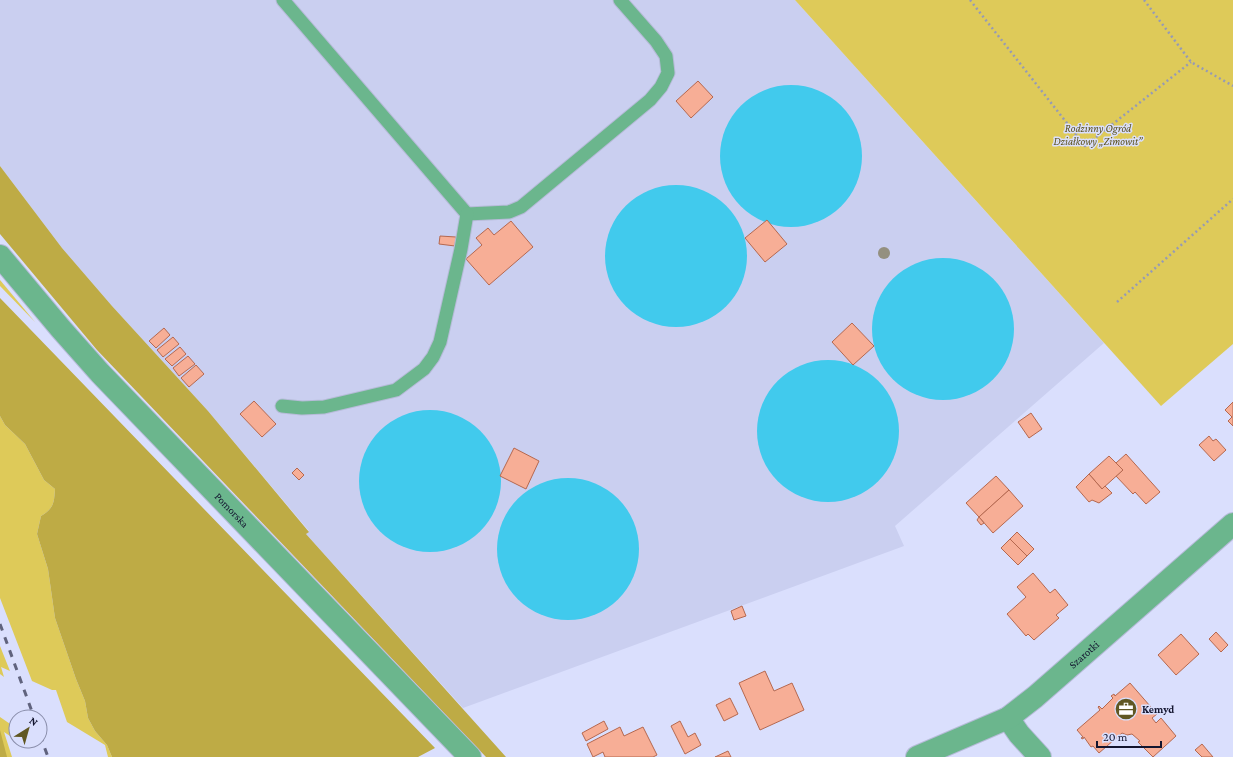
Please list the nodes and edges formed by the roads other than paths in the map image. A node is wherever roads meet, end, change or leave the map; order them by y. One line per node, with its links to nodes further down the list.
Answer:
1 (283, 0): 3 (lane)
2 (620, 0): 3 (lane)
3 (467, 214): 5 (lane)
4 (0, 256): 8 (street, Pomorska)
5 (282, 406)
6 (1233, 524): 7 (street, Szarotki)
7 (1008, 718): 9 (street, Szarotki); 10 (street)
8 (470, 757)
9 (917, 757)
10 (1040, 757)

